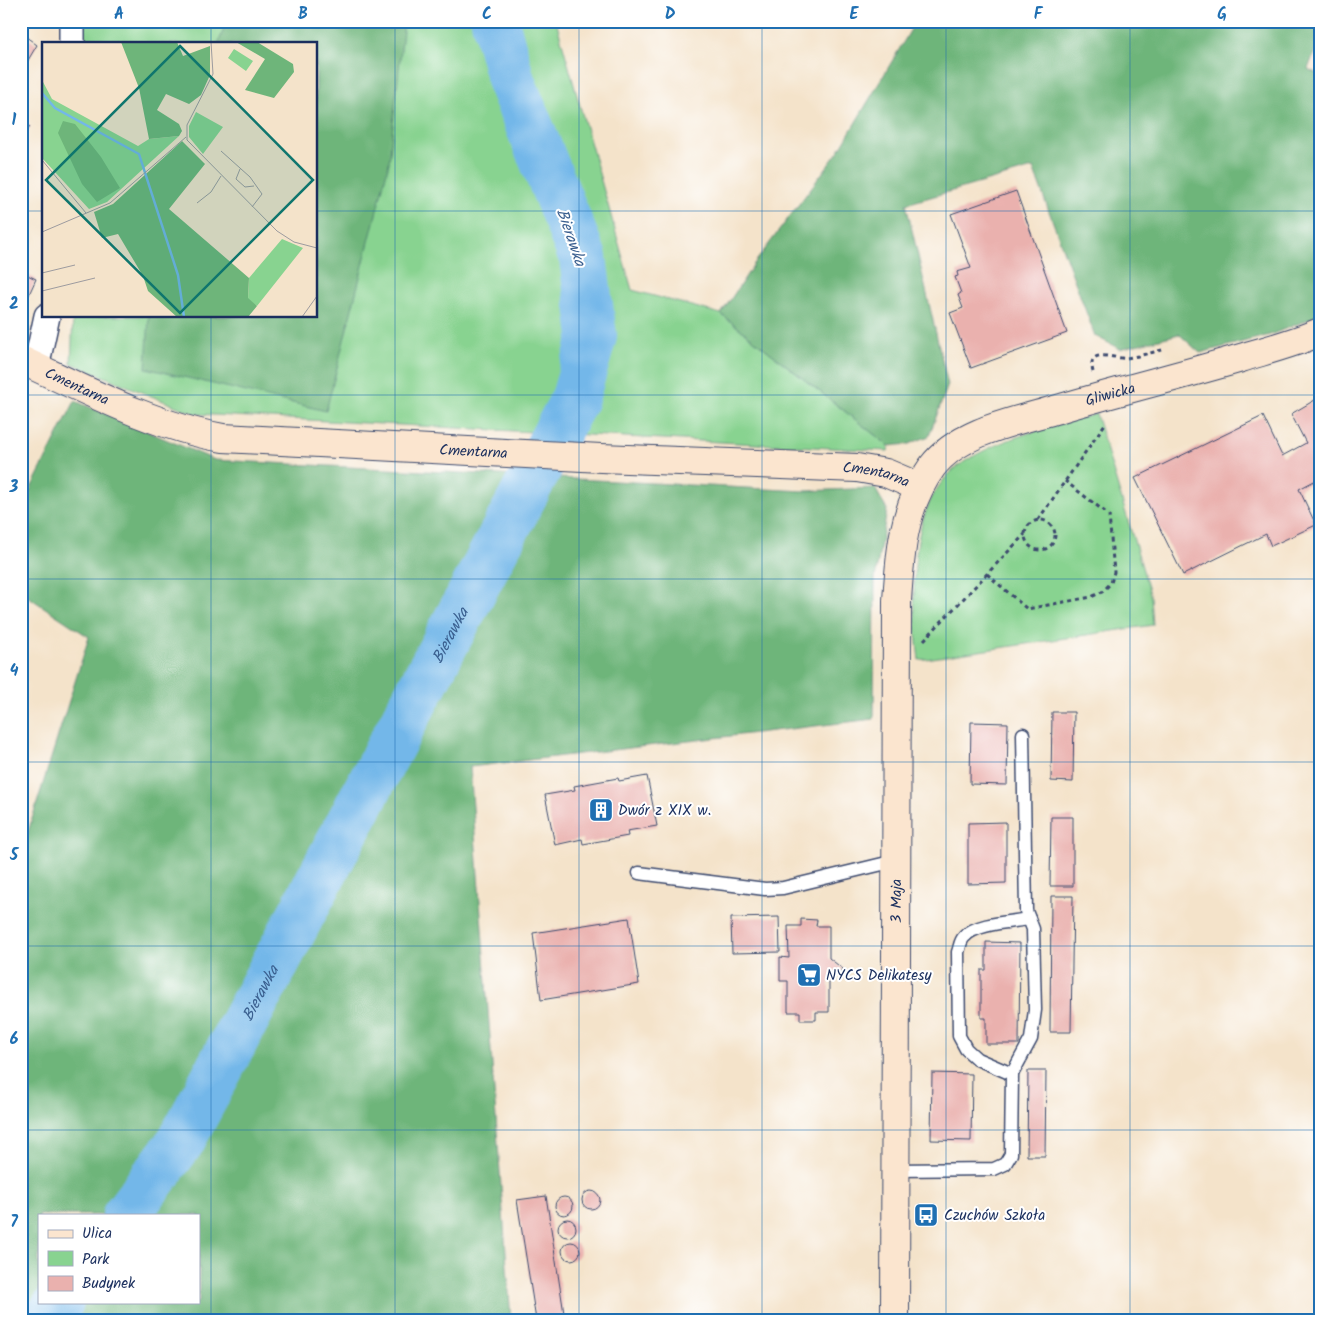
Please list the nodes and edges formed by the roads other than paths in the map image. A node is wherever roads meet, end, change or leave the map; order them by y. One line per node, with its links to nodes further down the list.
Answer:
1 (72, 21): 2 (street)
2 (72, 42)
3 (46, 318): 5 (street, Cmentarna)
4 (1320, 332): 6 (main road, Gliwicka)
5 (29, 364): 6 (main road, Cmentarna)
6 (919, 487): 8 (main road, 3 Maja)
7 (1024, 734): 10 (lane)
8 (895, 861): 9 (lane); 12 (main road, 3 Maja)
9 (638, 873)
10 (1030, 919): 11 (lane); 11 (lane)
11 (1012, 1074): 12 (lane)
12 (895, 1170): 13 (main road, 3 Maja)
13 (894, 1320)

